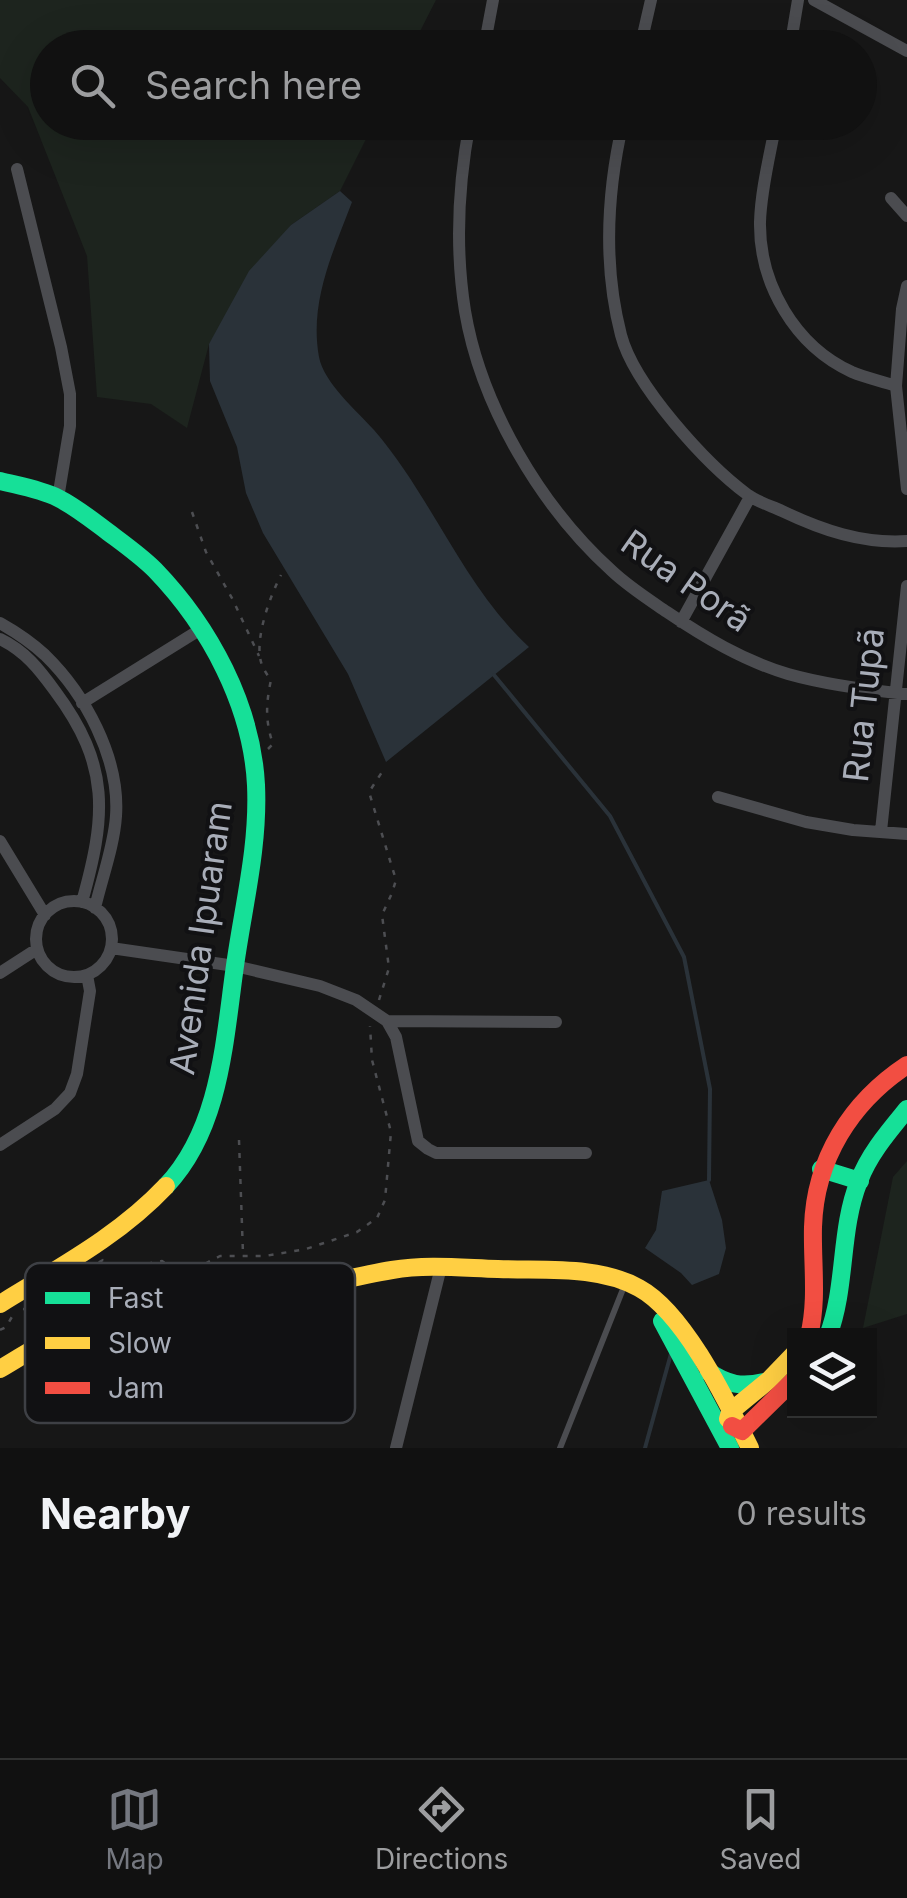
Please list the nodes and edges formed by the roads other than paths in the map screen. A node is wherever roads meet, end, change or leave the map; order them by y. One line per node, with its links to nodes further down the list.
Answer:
1 (493, 0): 5 (street)
2 (651, 0): 6 (street)
3 (798, 0): 7 (street)
4 (814, 0): 8 (street)
5 (487, 30)
6 (644, 30)
7 (793, 30)
8 (869, 30)
9 (877, 35): 10 (street)
10 (907, 51)
11 (468, 140): 25 (street, Rua Porã)
12 (620, 140): 21 (street)
13 (773, 140): 18 (street)
14 (16, 170): 22 (street)
15 (891, 198): 16 (street)
16 (907, 216)
17 (907, 286): 18 (street)
18 (896, 386): 20 (street)
19 (0, 481): 22 (street, Avenida Ipuaram)
20 (907, 490)
21 (750, 496): 23 (street); 25 (street)
22 (58, 498): 27 (street, Avenida Ipuaram)
23 (907, 541)
24 (907, 586): 29 (street, Rua Tupã)
25 (681, 622): 29 (street, Rua Porã)
26 (0, 623): 30 (street)
27 (201, 628): 30 (street); 39 (street, Avenida Ipuaram)
28 (0, 638): 35 (street)
29 (901, 693): 32 (street, Rua Tupã)
30 (82, 703): 35 (street)
31 (718, 798): 32 (street)
32 (881, 831): 33 (street)
33 (907, 834)
34 (0, 841): 36 (street)
35 (89, 905): 36 (street); 38 (street)
36 (45, 914): 37 (street)
37 (38, 948): 40 (street); 41 (street)
38 (110, 948): 39 (street); 41 (street)
39 (235, 966): 42 (street); 50 (street, Avenida Ipuaram)
40 (0, 973)
41 (87, 975): 46 (street)
42 (381, 1018): 43 (street); 47 (street)
43 (556, 1022)
44 (904, 1070): 48 (street)
45 (907, 1109): 49 (street)
46 (0, 1145)
47 (586, 1153)
48 (821, 1170): 49 (street); 56 (street)
49 (860, 1181): 57 (street)
50 (64, 1263)
51 (441, 1267): 52 (street); 53 (street); 65 (street)
52 (355, 1278)
53 (632, 1285): 61 (street); 64 (street); 66 (lane)
54 (25, 1288): 55 (street, Avenida Ipuaram)
55 (0, 1304)
56 (812, 1328)
57 (831, 1328)
58 (25, 1355): 60 (street)
59 (787, 1361): 62 (street)
60 (0, 1369)
61 (706, 1370): 62 (street); 64 (street)
62 (769, 1380): 64 (street)
63 (787, 1386): 64 (street)
64 (733, 1433)
65 (396, 1448)
66 (560, 1448)

